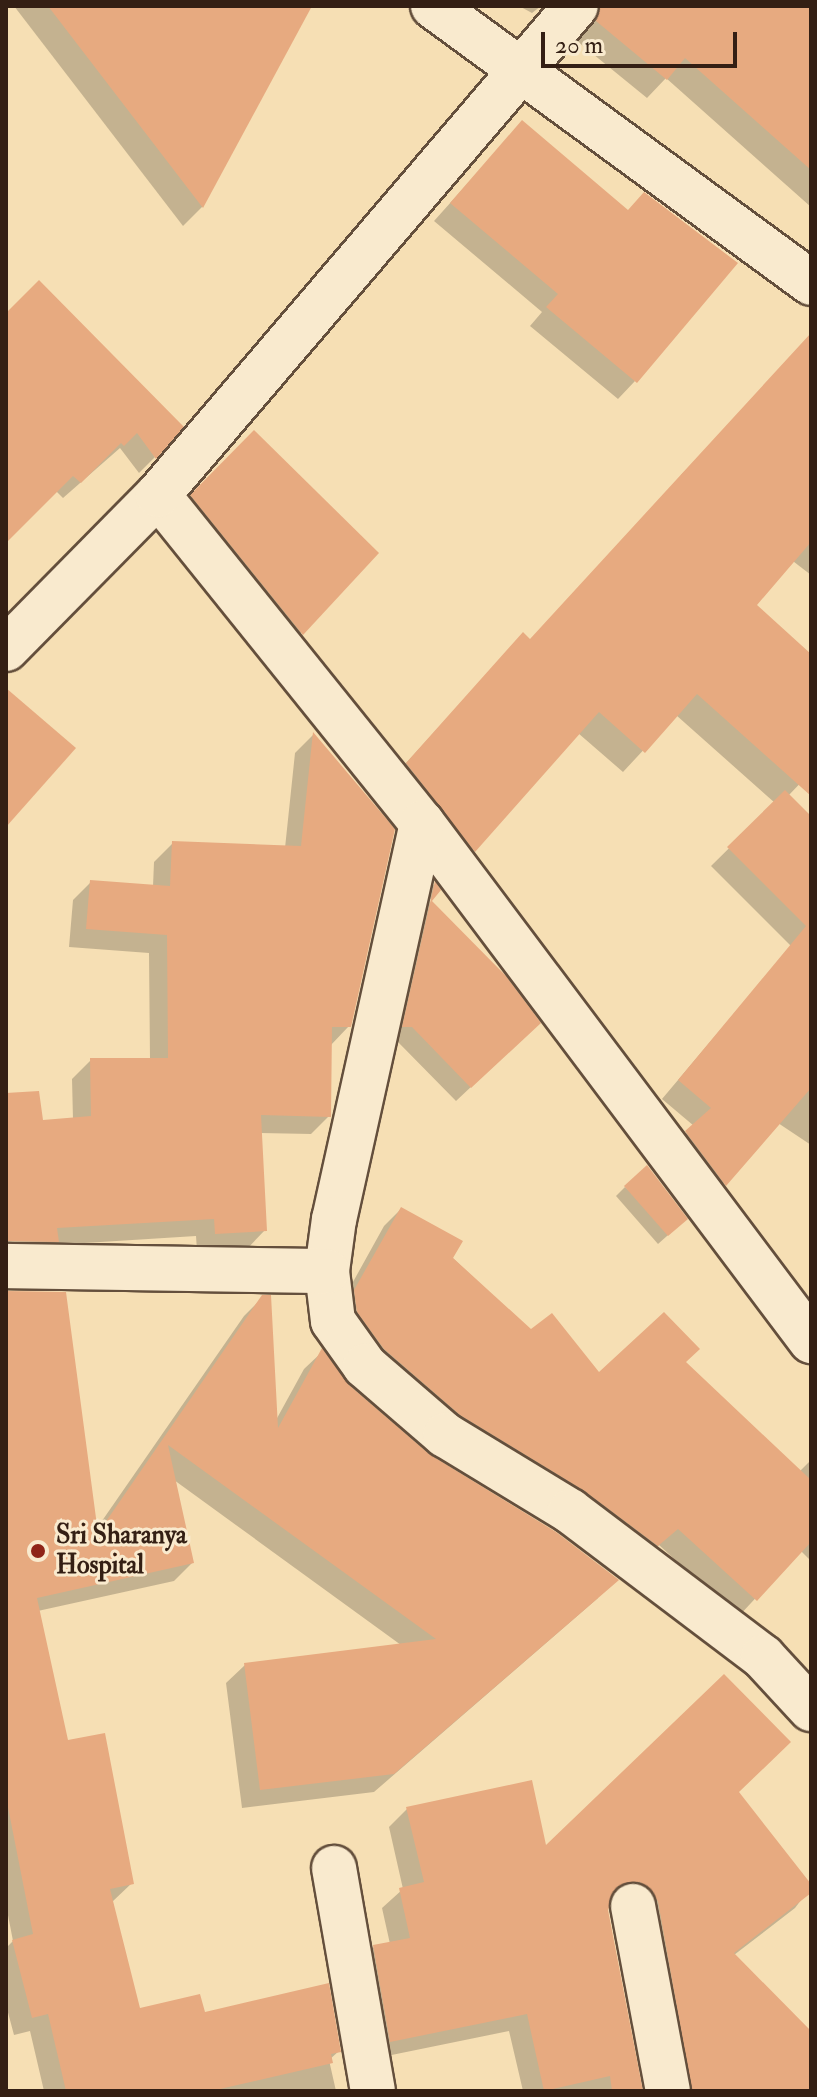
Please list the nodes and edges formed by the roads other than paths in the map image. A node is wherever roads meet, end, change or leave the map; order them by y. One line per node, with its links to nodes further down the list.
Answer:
1 (433, 6): 3 (street)
2 (576, 6): 3 (street)
3 (522, 71): 4 (street); 5 (street)
4 (811, 283)
5 (158, 495): 6 (street); 7 (street)
6 (6, 649)
7 (422, 823): 9 (street); 10 (street)
8 (6, 1266): 9 (street)
9 (327, 1271): 11 (street)
10 (811, 1341)
11 (811, 1709)
12 (334, 1868): 14 (street)
13 (633, 1906): 15 (street)
14 (373, 2091)
15 (668, 2091)

